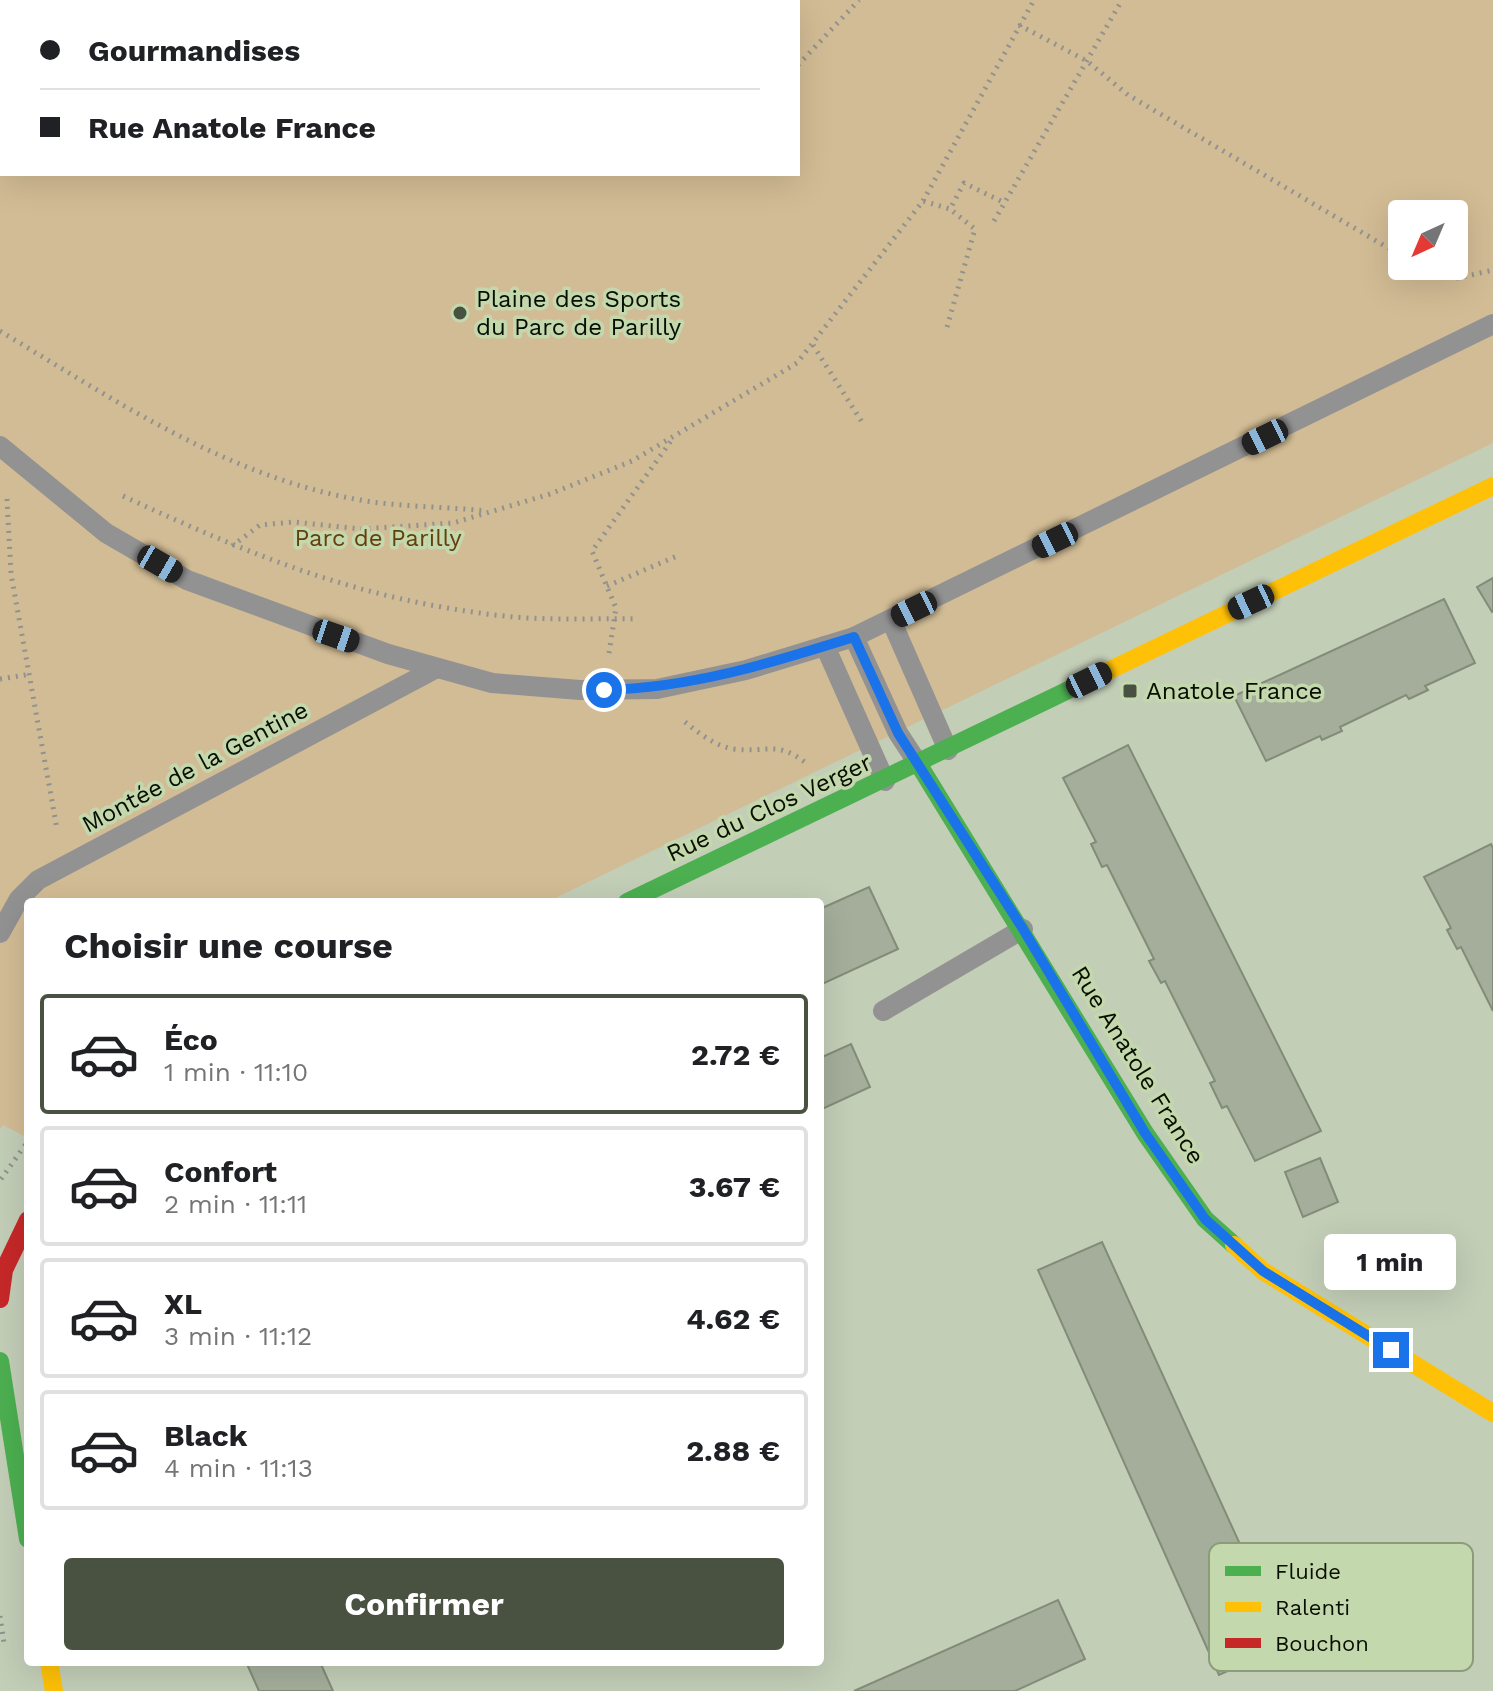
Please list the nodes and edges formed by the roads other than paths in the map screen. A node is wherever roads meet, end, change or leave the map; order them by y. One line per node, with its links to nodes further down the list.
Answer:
1 (1493, 324): 4 (lane)
2 (2, 448): 7 (lane)
3 (1493, 486): 8 (street, Rue du Clos Verger)
4 (891, 620): 5 (lane); 8 (lane)
5 (854, 637): 6 (lane); 9 (lane, Rue Anatole France)
6 (825, 646): 7 (lane); 10 (lane)
7 (435, 669): 13 (lane, Montée de la Gentine)
8 (948, 750): 9 (street, Rue du Clos Verger)
9 (919, 765): 10 (street, Rue du Clos Verger); 12 (street, Rue Anatole France)
10 (885, 781): 11 (street, Rue du Clos Verger)
11 (635, 898)
12 (1023, 929): 14 (lane); 18 (street, Rue Anatole France)
13 (0, 933)
14 (883, 1011)
15 (24, 1228): 16 (street)
16 (0, 1299)
17 (0, 1361): 19 (street)
18 (1493, 1413)
19 (24, 1514)
20 (50, 1666): 21 (street)
21 (54, 1691)

